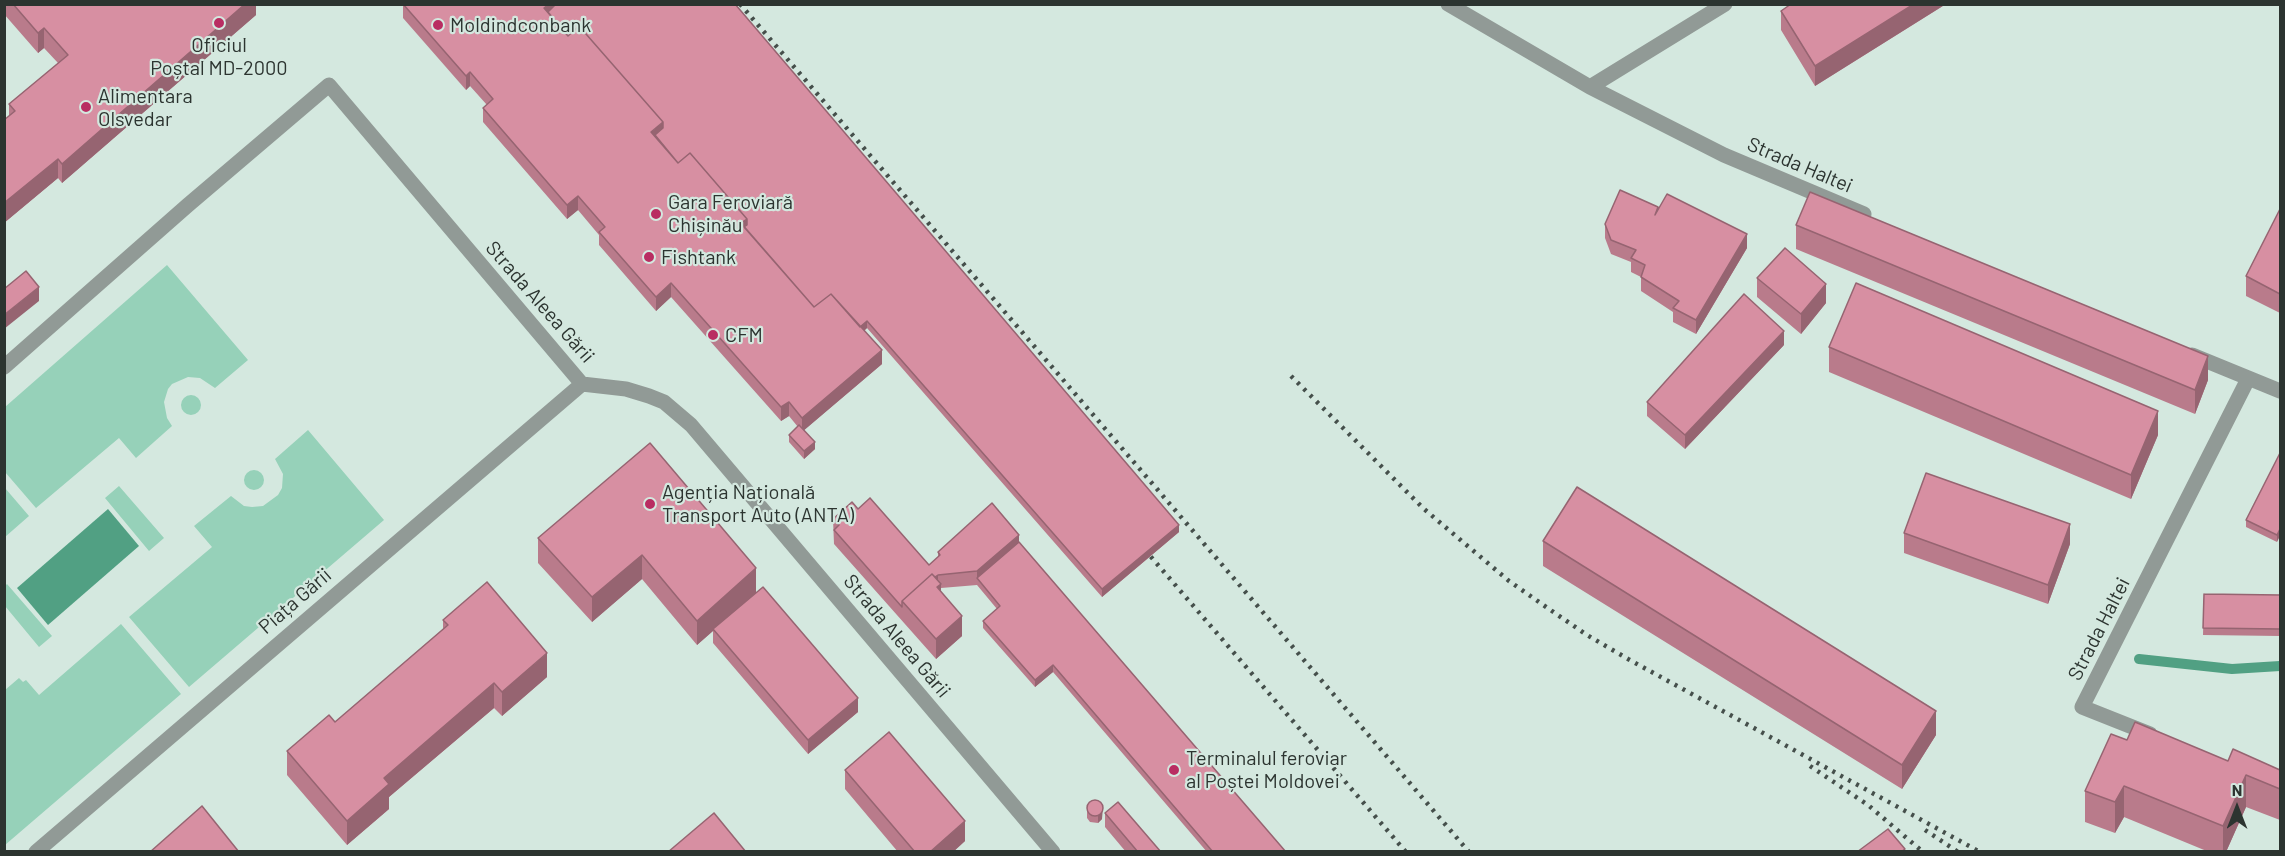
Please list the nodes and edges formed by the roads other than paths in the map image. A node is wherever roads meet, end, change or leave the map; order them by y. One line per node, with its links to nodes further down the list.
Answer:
1 (1448, 4): 3 (street, Strada Haltei)
2 (1725, 4): 3 (street)
3 (1590, 87): 4 (street, Strada Haltei)
4 (1873, 218)
5 (2173, 347): 7 (street)
6 (4, 367): 8 (street, Strada Aleea Gării)
7 (2248, 379): 9 (street); 10 (street, Strada Haltei)
8 (582, 384): 11 (street, Piața Gării); 12 (street, Strada Aleea Gării)
9 (2280, 391)
10 (2159, 738)
11 (36, 852)
12 (1053, 852)

